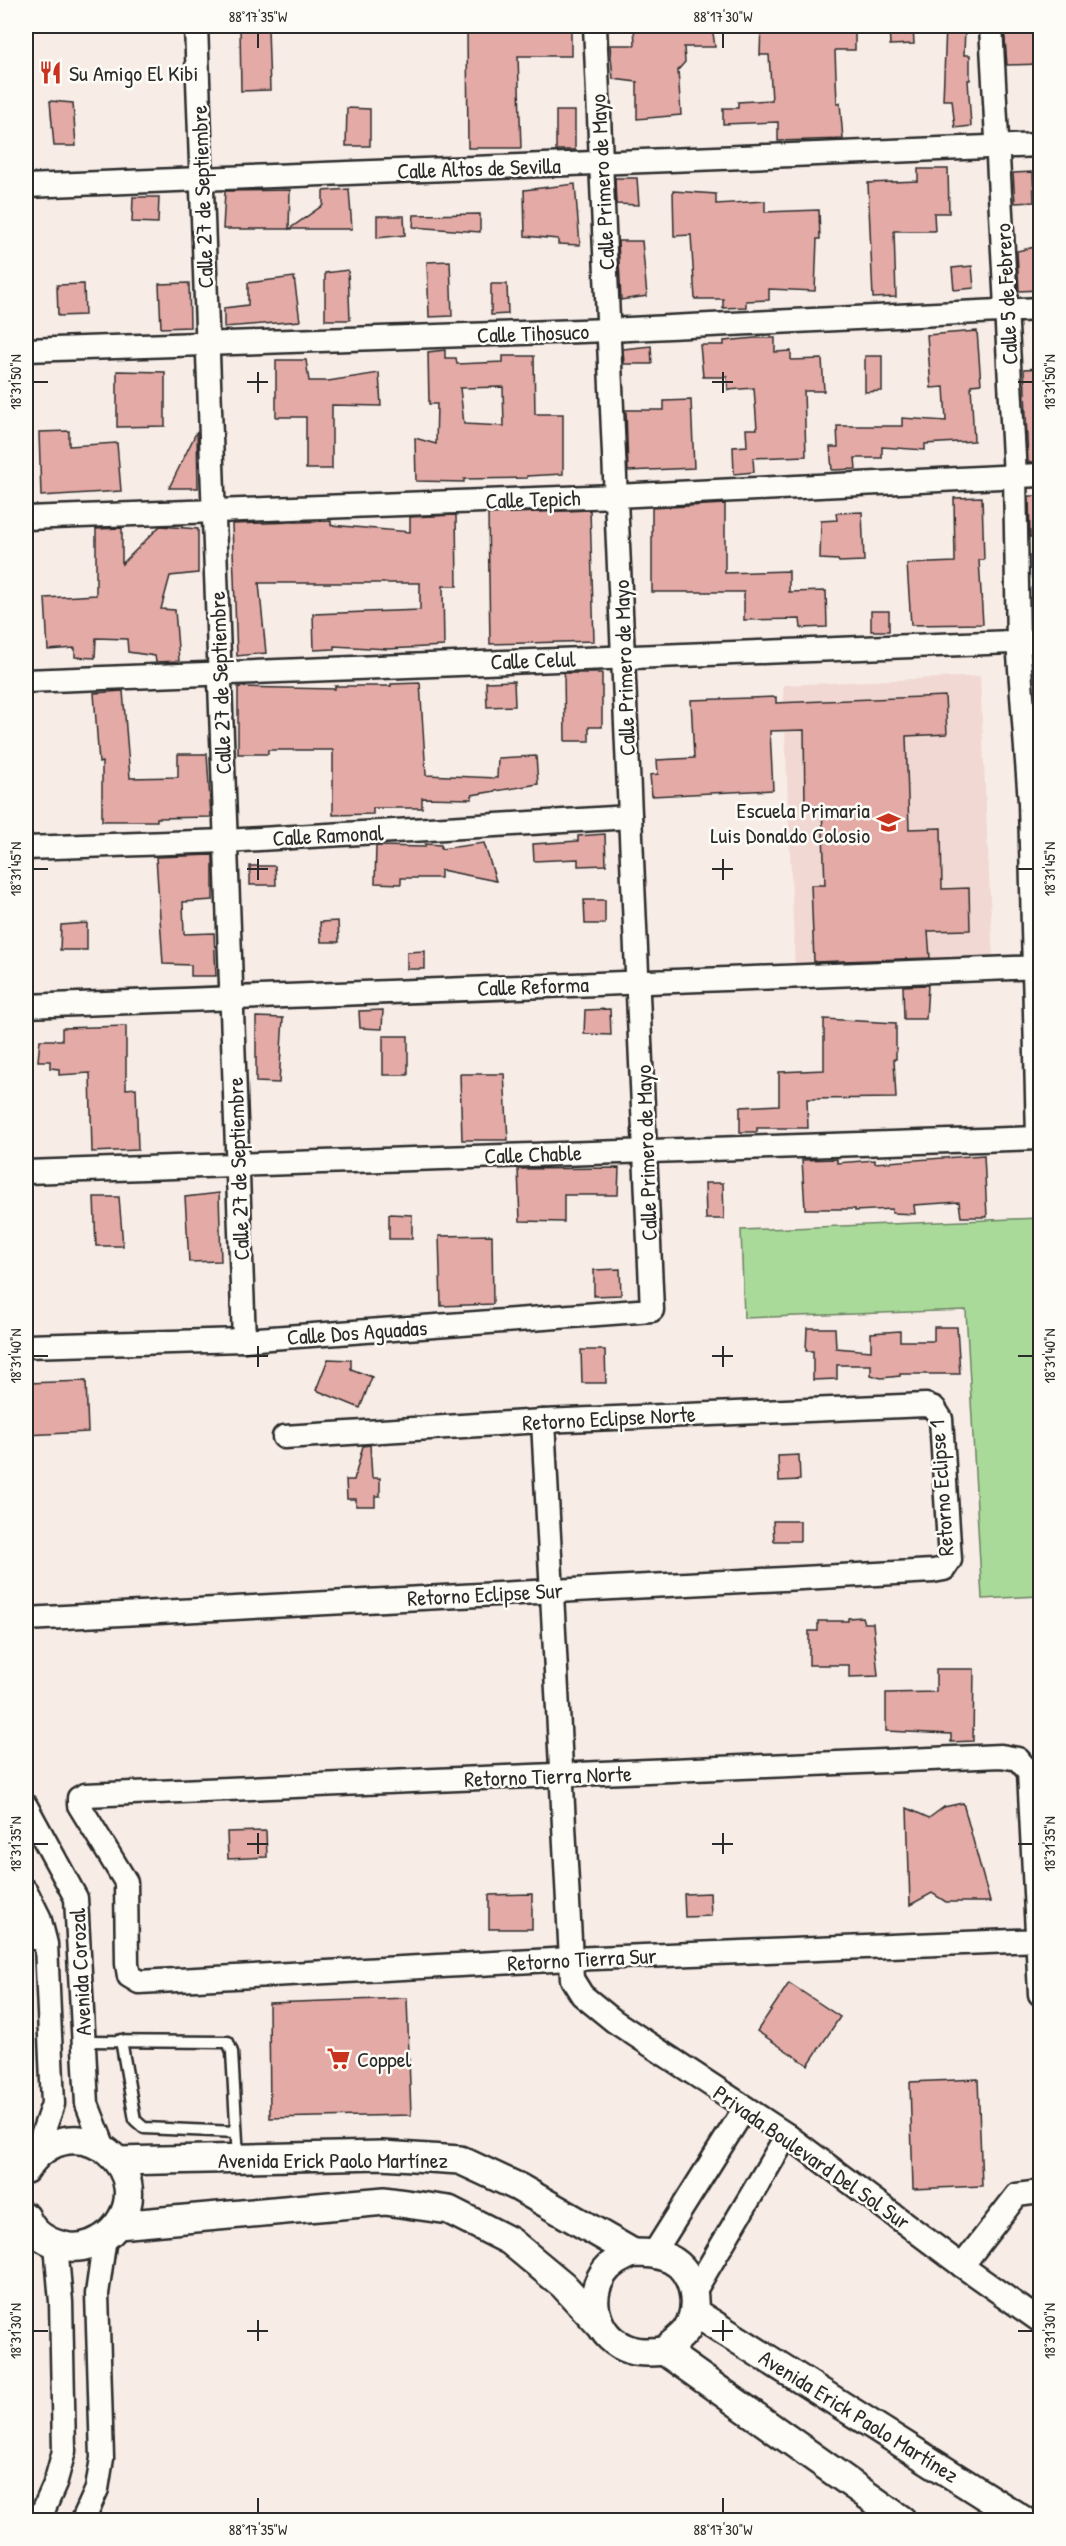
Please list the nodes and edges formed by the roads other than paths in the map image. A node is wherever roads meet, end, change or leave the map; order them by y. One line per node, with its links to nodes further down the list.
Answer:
1 (196, 26): 7 (street, Calle 27 de Septiembre)
2 (595, 26): 6 (street, Calle Primero de Mayo)
3 (992, 26): 5 (street, Calle 5 de Febrero)
4 (1041, 145): 5 (street, Calle Altos de Sevilla)
5 (998, 146): 6 (street, Calle Altos de Sevilla); 10 (street, Calle 5 de Febrero)
6 (601, 163): 7 (street, Calle Altos de Sevilla); 11 (street, Calle Primero de Mayo)
7 (202, 180): 8 (street, Calle Altos de Sevilla); 12 (street, Calle 27 de Septiembre)
8 (26, 186)
9 (1041, 309): 10 (street, Calle Tihosuco)
10 (1007, 311): 11 (street, Calle Tihosuco); 15 (street, Calle 5 de Febrero)
11 (609, 330): 12 (street, Calle Tihosuco); 16 (street, Calle Primero de Mayo)
12 (208, 343): 13 (street, Calle Tihosuco); 17 (street, Calle 27 de Septiembre)
13 (26, 350)
14 (1041, 475): 15 (street, Calle Tepich)
15 (1015, 476): 16 (street, Calle Tepich); 20 (street, Calle 5 de Febrero)
16 (616, 496): 17 (street, Calle Tepich); 21 (street, Calle Primero de Mayo)
17 (214, 510): 18 (street, Calle Tepich); 22 (street, Calle 27 de Septiembre)
18 (26, 518)
19 (1041, 641): 20 (street, Calle Celul)
20 (1018, 642): 21 (street, Calle Celul); 24 (street, Calle 5 de Febrero)
21 (623, 656): 22 (street, Calle Celul); 25 (street, Calle Primero de Mayo)
22 (219, 673): 23 (street, Calle Celul); 26 (street, Calle 27 de Septiembre)
23 (26, 681)
24 (1035, 802): 28 (street, Calle 5 de Febrero)
25 (630, 817): 26 (street, Calle Ramonal); 29 (street, Calle Primero de Mayo)
26 (226, 841): 27 (street, Calle Ramonal); 30 (street, Calle 27 de Septiembre)
27 (26, 848)
28 (1037, 967): 29 (street, Calle Reforma); 32 (street, Calle 5 de Febrero)
29 (638, 982): 30 (street, Calle Reforma); 33 (street, Calle Primero de Mayo)
30 (232, 998): 31 (street, Calle Reforma); 34 (street, Calle 27 de Septiembre)
31 (26, 1006)
32 (1039, 1138): 33 (street, Calle Chable)
33 (646, 1150): 34 (street, Calle Chable); 36 (street, Calle Primero de Mayo)
34 (238, 1165): 35 (street, Calle Chable); 37 (street, Calle 27 de Septiembre)
35 (26, 1172)
36 (652, 1310): 37 (street, Calle Dos Aguadas)
37 (244, 1340): 38 (street, Calle Dos Aguadas)
38 (26, 1346)
39 (934, 1408): 40 (street, Retorno Eclipse Norte); 42 (street, Retorno Eclipse 1)
40 (543, 1421): 41 (street, Retorno Eclipse Norte); 43 (street)
41 (284, 1437)
42 (944, 1569): 43 (street, Retorno Eclipse Sur)
43 (552, 1590): 44 (street, Retorno Eclipse Sur); 45 (street)
44 (26, 1619)
45 (562, 1776): 48 (street, Retorno Tierra Norte); 50 (street); 51 (street, Retorno Tierra Norte)
46 (26, 1806): 54 (street, Avenida Corozal)
47 (26, 1891): 49 (street, Avenida Corozal)
48 (1038, 1940): 50 (street, Retorno Tierra Sur); 52 (street)
49 (36, 1944): 60 (street, Avenida Corozal)
50 (571, 1959): 51 (street, Retorno Tierra Sur); 55 (street, Privada Boulevard Del Sol Sur)
51 (129, 1976)
52 (1041, 1994)
53 (121, 2040): 54 (lane); 56 (lane); 56 (lane)
54 (84, 2042): 58 (street, Avenida Corozal)
55 (746, 2108): 57 (street, Privada Boulevard Del Sol Sur); 64 (street)
56 (236, 2132): 59 (lane)
57 (787, 2135): 65 (street, Privada Boulevard Del Sol Sur); 66 (street)
58 (111, 2154): 59 (street, Avenida Erick Paolo Martínez); 60 (street, Avenida Erick Paolo Martínez); 62 (street)
59 (238, 2159): 64 (street, Avenida Erick Paolo Martínez)
60 (30, 2162)
61 (1041, 2192): 65 (street)
62 (112, 2231): 63 (street, Avenida Erick Paolo Martínez); 68 (street, Avenida Erick Paolo Martínez); 71 (street)
63 (37, 2232): 70 (street)
64 (643, 2253): 66 (street); 68 (street)
65 (962, 2266): 67 (street, Privada Boulevard Del Sol Sur)
66 (694, 2302): 69 (street); 73 (street, Avenida Erick Paolo Martínez)
67 (1041, 2321)
68 (599, 2324): 69 (street)
69 (663, 2351): 72 (street)
70 (39, 2520)
71 (83, 2520)
72 (902, 2520)
73 (1023, 2520)

